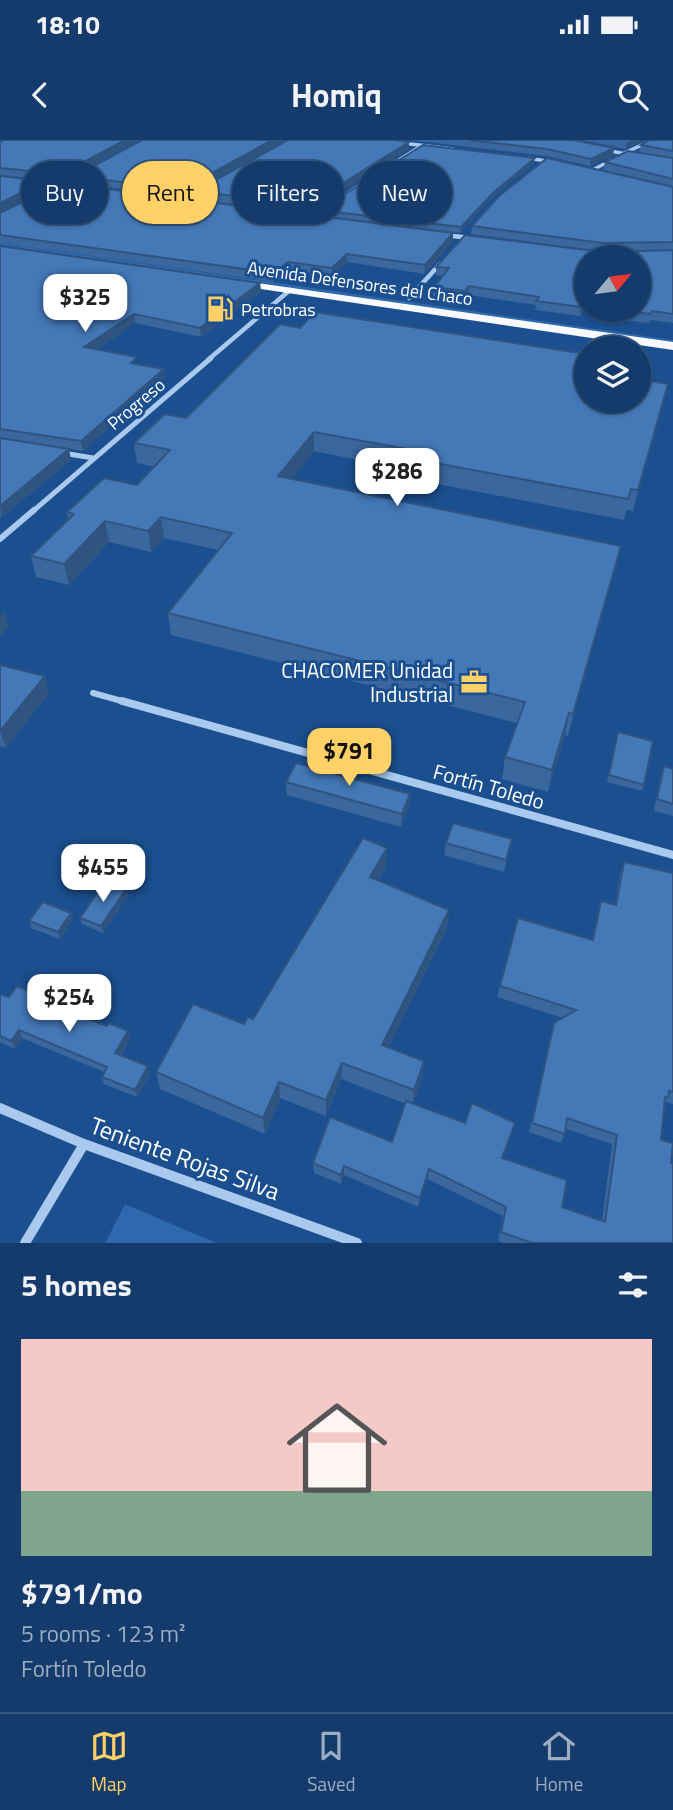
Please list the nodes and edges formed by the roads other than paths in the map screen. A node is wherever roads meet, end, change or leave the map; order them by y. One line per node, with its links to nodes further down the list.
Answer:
1 (653, 140): 6 (street)
2 (397, 143): 3 (street)
3 (422, 145): 5 (street); 15 (street)
4 (597, 148): 6 (street)
5 (463, 150)
6 (622, 154): 7 (street); 12 (street)
7 (635, 156)
8 (517, 157): 9 (street)
9 (545, 160): 10 (street); 11 (street)
10 (556, 163)
11 (535, 168)
12 (580, 168)
13 (0, 179): 14 (street)
14 (21, 181)
15 (344, 194)
16 (472, 228): 18 (street)
17 (438, 234): 18 (street)
18 (464, 237): 19 (street); 20 (street)
19 (477, 239)
20 (455, 247)
21 (447, 257): 23 (street)
22 (290, 290): 23 (highway, Avenida Defensores del Chaco); 25 (highway, Avenida Defensores del Chaco); 27 (street, Progreso)
23 (409, 298): 24 (highway, Avenida Defensores del Chaco)
24 (673, 336)
25 (673, 346)
26 (53, 451): 27 (street)
27 (93, 458): 28 (street, Progreso)
28 (0, 539)
29 (93, 693): 30 (street, Fortín Toledo)
30 (673, 855)
31 (0, 1108): 32 (street, Teniente Rojas Silva)
32 (84, 1144): 33 (street); 34 (street, Teniente Rojas Silva)
33 (25, 1243)
34 (357, 1243)

